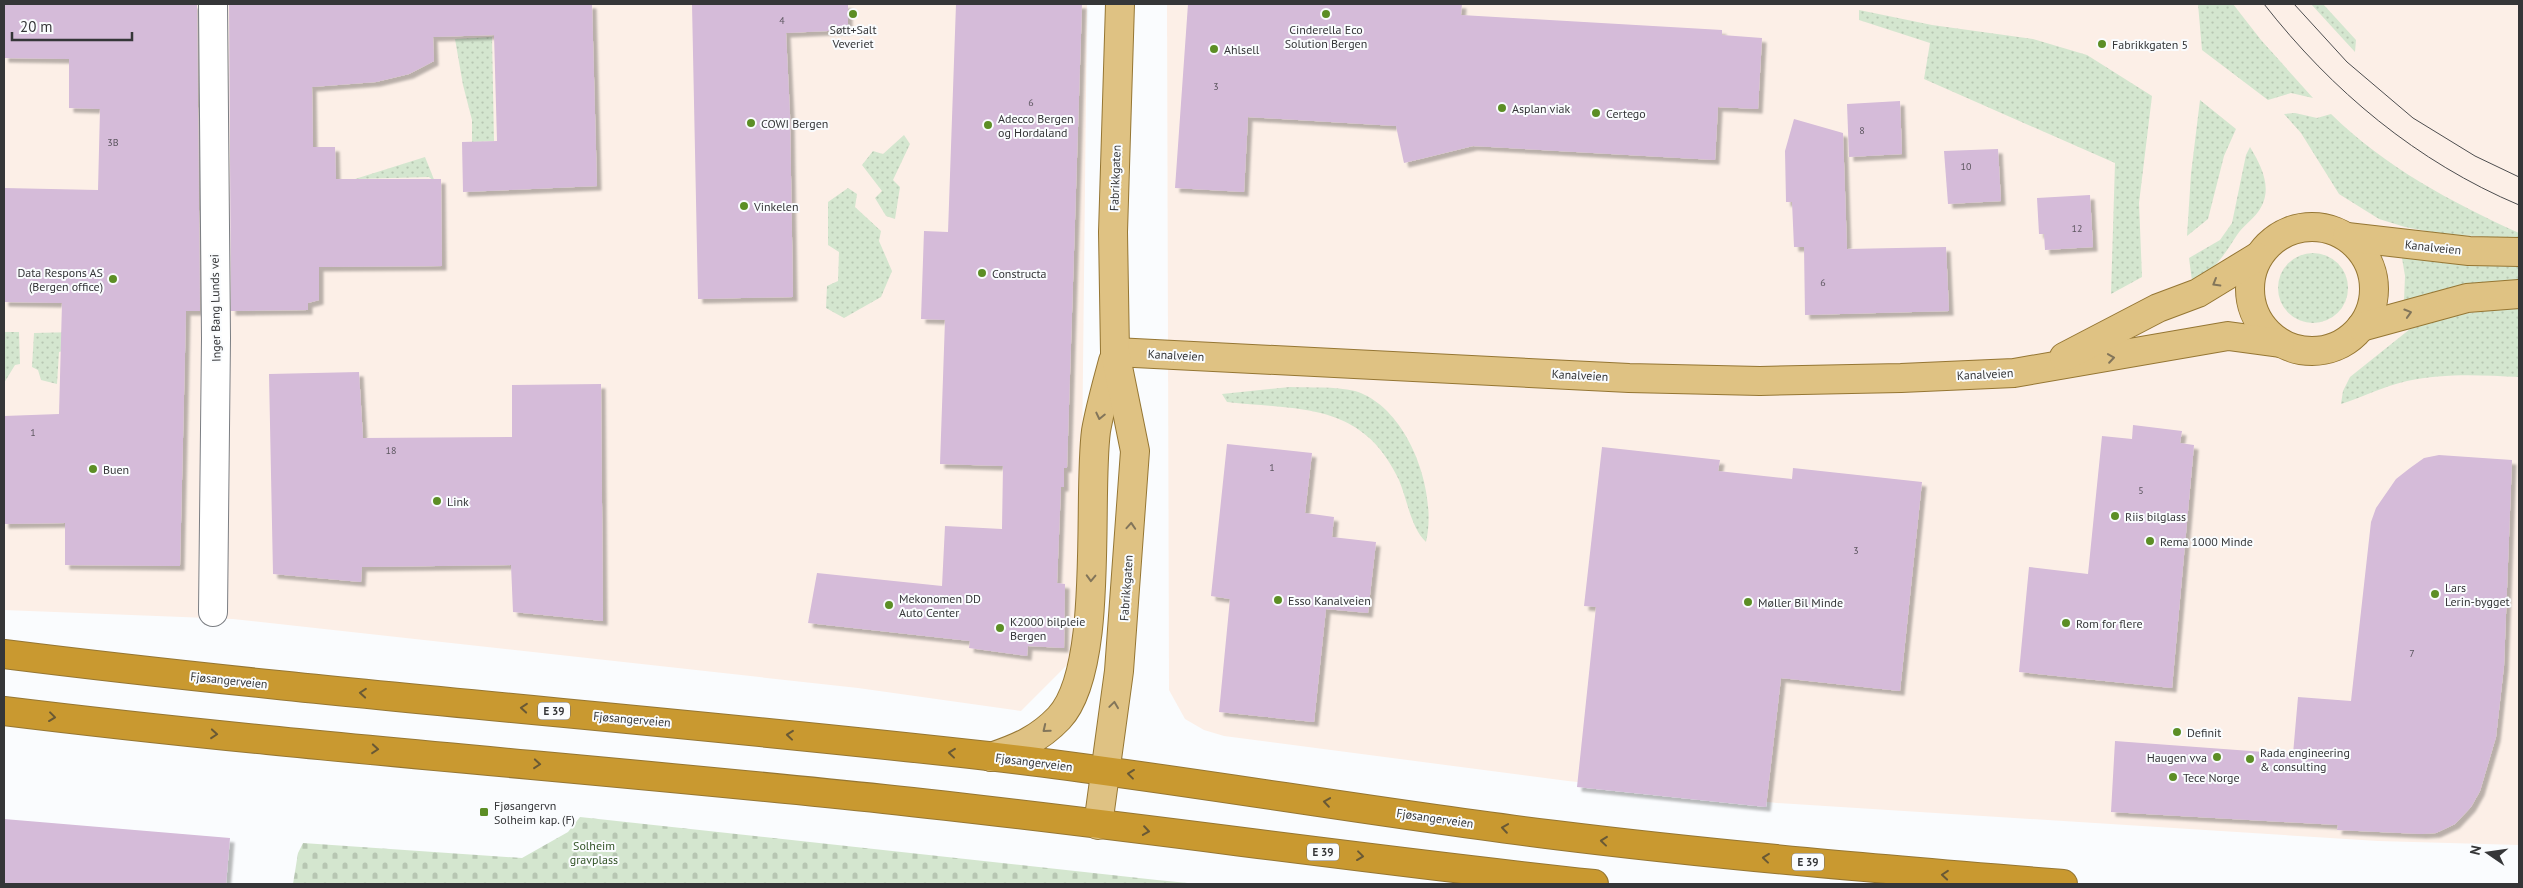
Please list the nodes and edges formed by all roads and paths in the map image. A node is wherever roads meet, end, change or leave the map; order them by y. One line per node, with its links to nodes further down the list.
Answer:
1 (213, 4): 11 (street, Inger Bang Lunds vei)
2 (1120, 4): 9 (main road, Fabrikkgaten)
3 (2347, 237): 4 (main road, Kanalveien); 5 (main road); 7 (main road)
4 (2519, 252)
5 (2258, 258): 8 (main road); 10 (main road, Kanalveien, one-way to 10)
6 (2519, 294): 7 (main road, one-way to 6)
7 (2361, 327): 8 (main road)
8 (2280, 343): 10 (main road, Kanalveien, one-way to 8)
9 (1115, 352): 10 (main road, Kanalveien); 14 (main road, Fabrikkgaten, one-way to 14); 15 (main road, Fabrikkgaten, one-way to 9)
10 (2045, 367)
11 (213, 612)
12 (4, 654): 14 (highway, Fjøsangerveien / E 39, one-way to 12)
13 (4, 711): 16 (highway, E 39, one-way to 16)
14 (991, 757): 15 (highway, Fjøsangerveien / E 39)
15 (1105, 771): 16 (main road, Fabrikkgaten); 18 (highway, Fjøsangerveien / E 39, one-way to 15)
16 (1098, 825): 17 (highway, E 39, one-way to 17)
17 (1594, 884)
18 (2063, 884)

